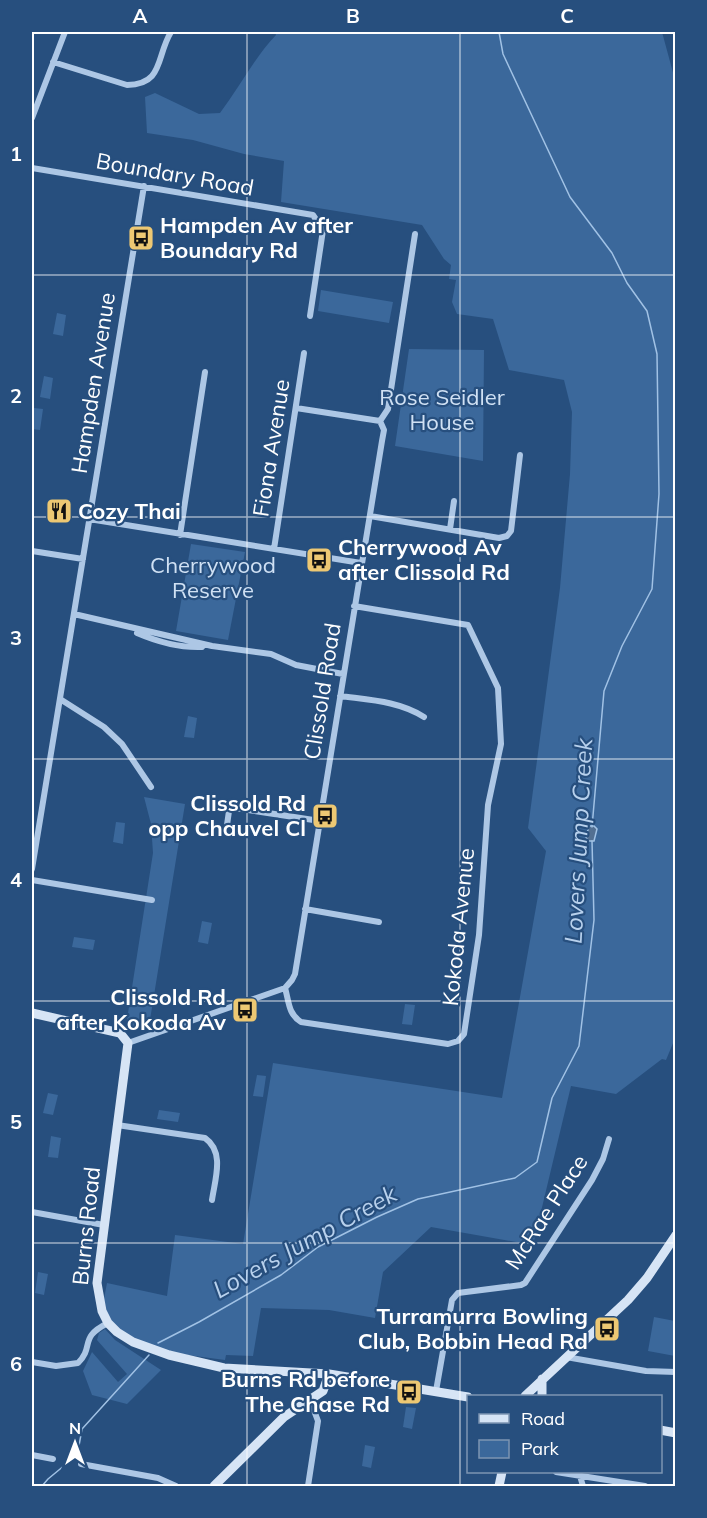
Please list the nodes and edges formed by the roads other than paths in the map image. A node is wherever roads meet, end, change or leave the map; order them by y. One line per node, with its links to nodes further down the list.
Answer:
1 (65, 32): 3 (street)
2 (171, 32): 3 (street)
3 (53, 62): 4 (street)
4 (32, 118)
5 (32, 168): 6 (street, Boundary Road)
6 (144, 186): 8 (street, Boundary Road); 16 (street, Hampden Avenue)
7 (415, 234): 12 (street, Clissold Road)
8 (310, 316)
9 (304, 353): 11 (street, Fiona Avenue)
10 (205, 372): 18 (street)
11 (296, 408): 12 (street); 19 (street, Fiona Avenue)
12 (380, 421): 15 (street, Clissold Road)
13 (520, 456): 17 (street)
14 (453, 501): 17 (street)
15 (370, 516): 17 (street); 22 (street, Clissold Road)
16 (89, 519): 18 (street); 21 (street, Hampden Avenue)
17 (450, 529)
18 (180, 535): 19 (street)
19 (274, 549): 22 (street)
20 (32, 551): 21 (street)
21 (83, 559): 24 (street, Hampden Avenue)
22 (361, 563): 23 (street, Clissold Road)
23 (354, 606): 25 (street, Clissold Road); 37 (street, Kokoda Avenue)
24 (74, 614): 25 (street); 27 (street, Hampden Avenue)
25 (344, 674): 26 (street, Clissold Road)
26 (340, 696): 28 (street); 30 (street, Clissold Road)
27 (60, 699): 29 (street); 32 (street, Hampden Avenue)
28 (424, 717)
29 (151, 787)
30 (320, 821): 31 (street); 35 (street, Clissold Road)
31 (227, 825)
32 (32, 869)
33 (32, 880): 34 (street)
34 (152, 900)
35 (305, 909): 36 (street); 37 (street, Clissold Road)
36 (379, 922)
37 (285, 988): 39 (street)
38 (32, 1013): 39 (main road)
39 (128, 1043): 40 (main road, Burns Road)
40 (117, 1125): 42 (street); 44 (main road, Burns Road)
41 (609, 1139): 52 (street, McRae Place)
42 (212, 1200)
43 (32, 1212): 44 (street)
44 (104, 1225): 46 (main road, Burns Road)
45 (675, 1236): 47 (main road)
46 (108, 1323): 48 (street); 50 (main road)
47 (566, 1357): 49 (street); 51 (main road)
48 (32, 1362)
49 (675, 1371)
50 (329, 1374): 52 (main road); 56 (main road)
51 (542, 1380): 53 (main road); 54 (main road)
52 (436, 1391): 55 (main road)
53 (526, 1395)
54 (542, 1395)
55 (467, 1397)
56 (310, 1401): 63 (main road); 64 (street)
57 (32, 1455): 58 (street)
58 (52, 1459)
59 (81, 1464): 62 (street)
60 (562, 1473): 61 (street)
61 (580, 1476): 65 (street); 66 (street)
62 (176, 1486)
63 (214, 1486)
64 (308, 1486)
65 (583, 1486)
66 (645, 1486)

